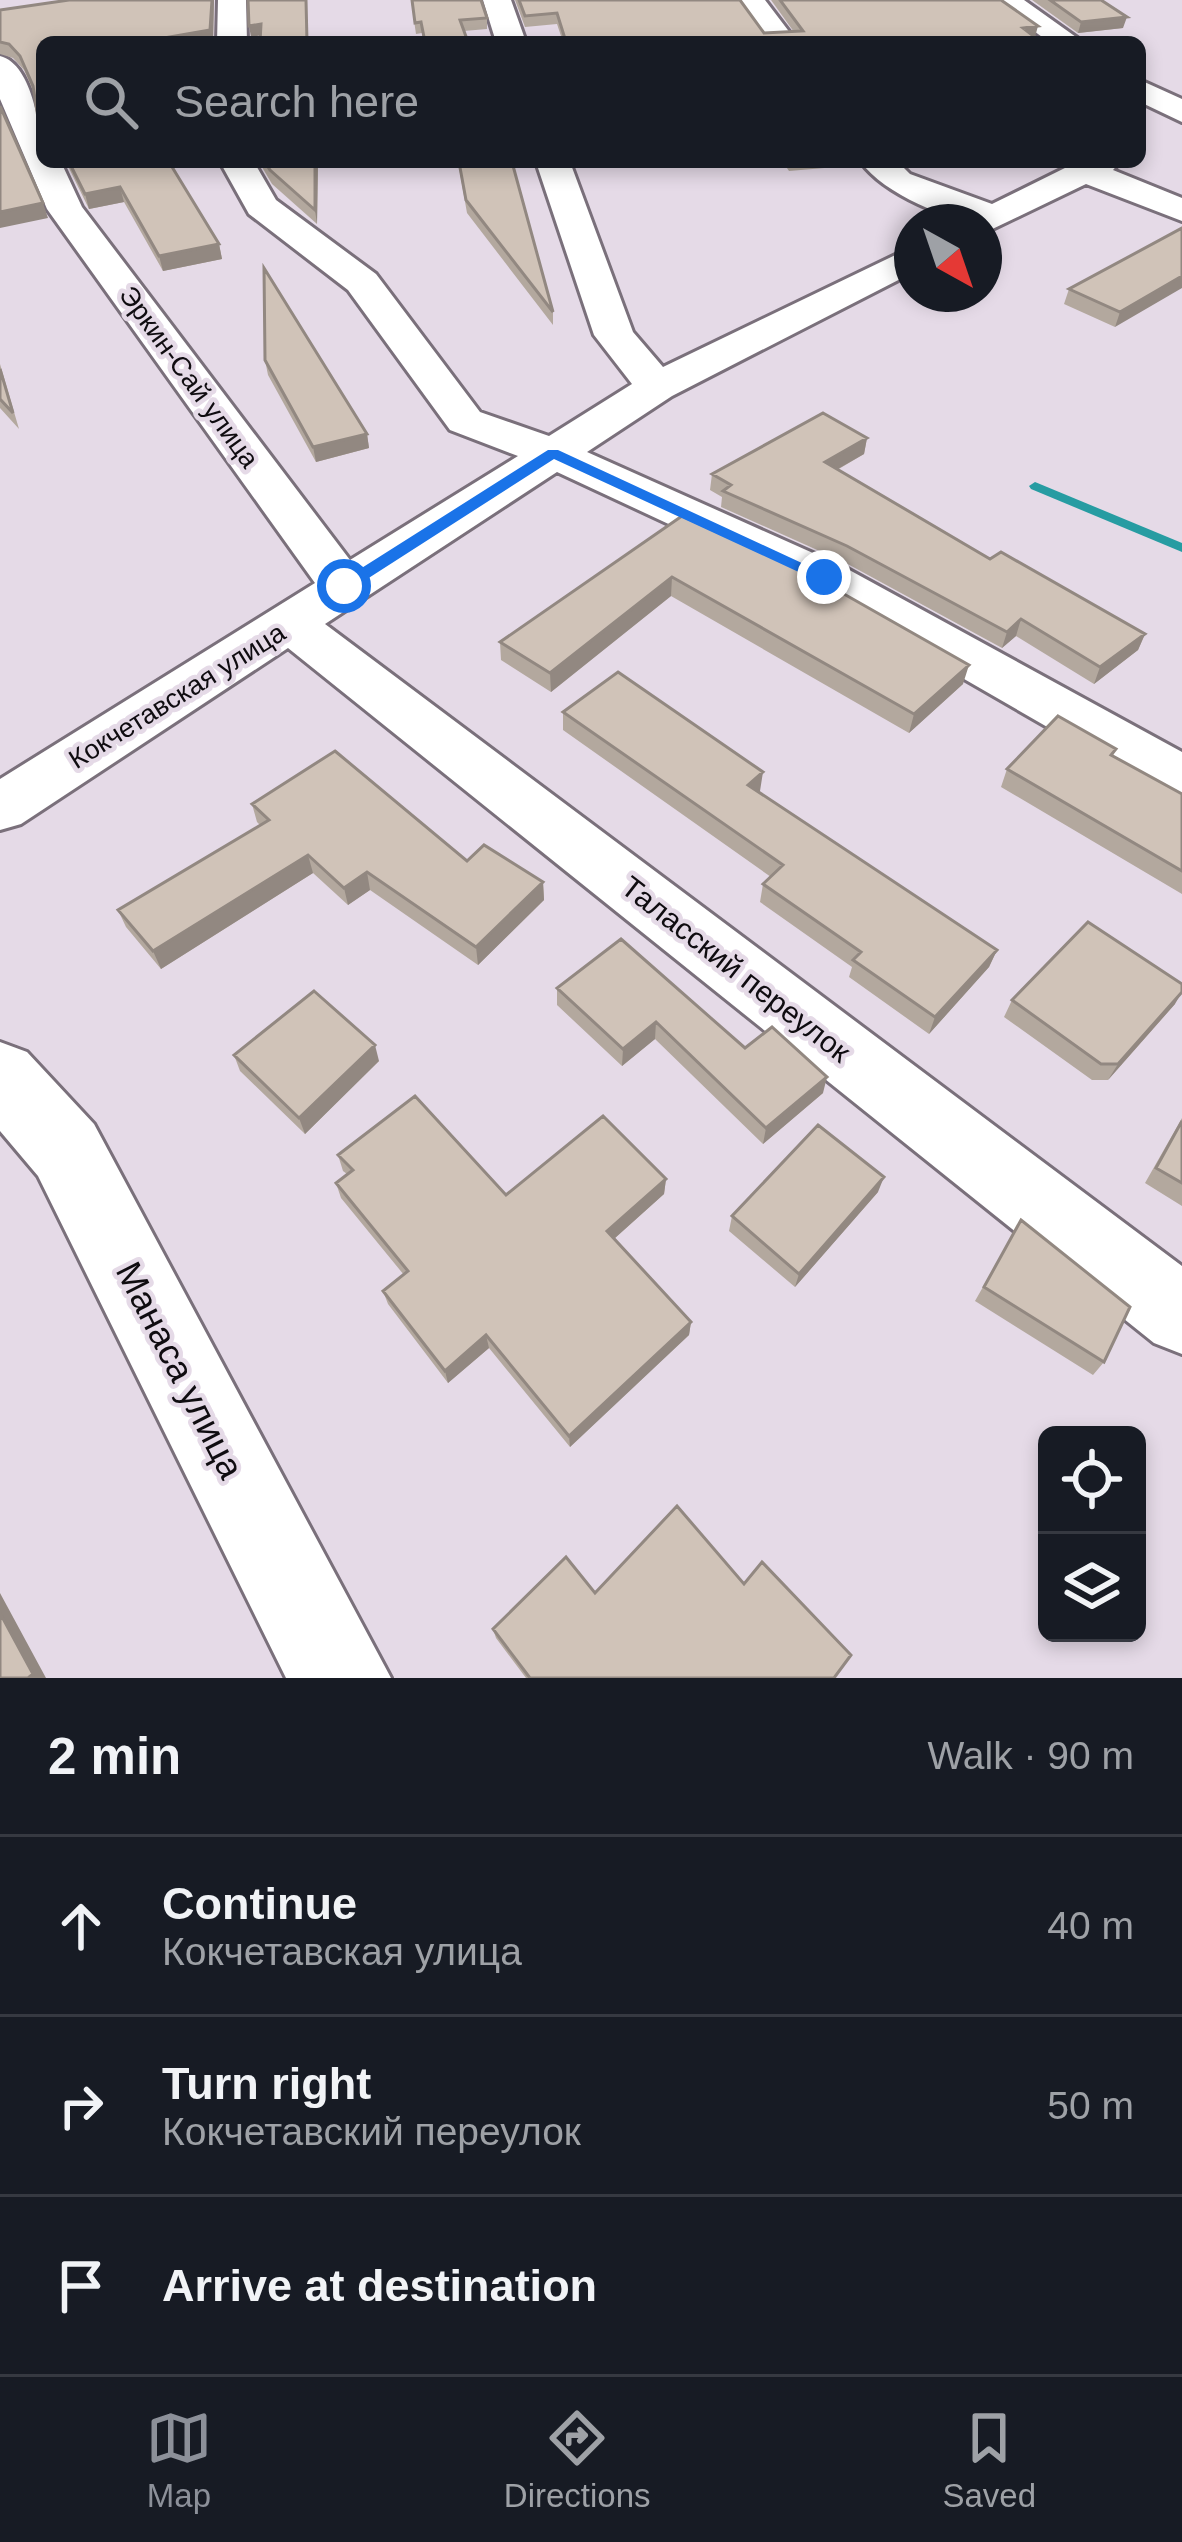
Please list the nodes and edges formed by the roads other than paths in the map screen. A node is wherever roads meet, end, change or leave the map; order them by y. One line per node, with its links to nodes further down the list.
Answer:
1 (232, 0): 5 (street)
2 (496, 0): 6 (street)
3 (751, 0): 7 (street)
4 (1005, 0): 8 (street)
5 (232, 36)
6 (509, 36)
7 (778, 36)
8 (1059, 36)
9 (0, 65): 12 (street, Эркин-Сай улица)
10 (1146, 95): 11 (street)
11 (1175, 122)
12 (36, 144)
13 (47, 168): 25 (street, Эркин-Сай улица)
14 (240, 168): 24 (street)
15 (555, 168): 23 (street)
16 (884, 168): 19 (street)
17 (1092, 168): 21 (street)
18 (1096, 168): 20 (street)
19 (951, 204)
20 (1182, 210)
21 (1002, 213)
22 (894, 267): 23 (street, Кокчетавская улица)
23 (657, 387): 24 (street, Кокчетавская улица)
24 (553, 453): 25 (street, Кокчетавская улица); 27 (street)
25 (344, 586): 26 (street, Кокчетавская улица)
26 (291, 624): 28 (street, Кокчетавская улица); 30 (street, Таласский переулок)
27 (1182, 778)
28 (0, 808)
29 (0, 1076): 31 (street, Манаса улица)
30 (1182, 1315)
31 (340, 1678)

